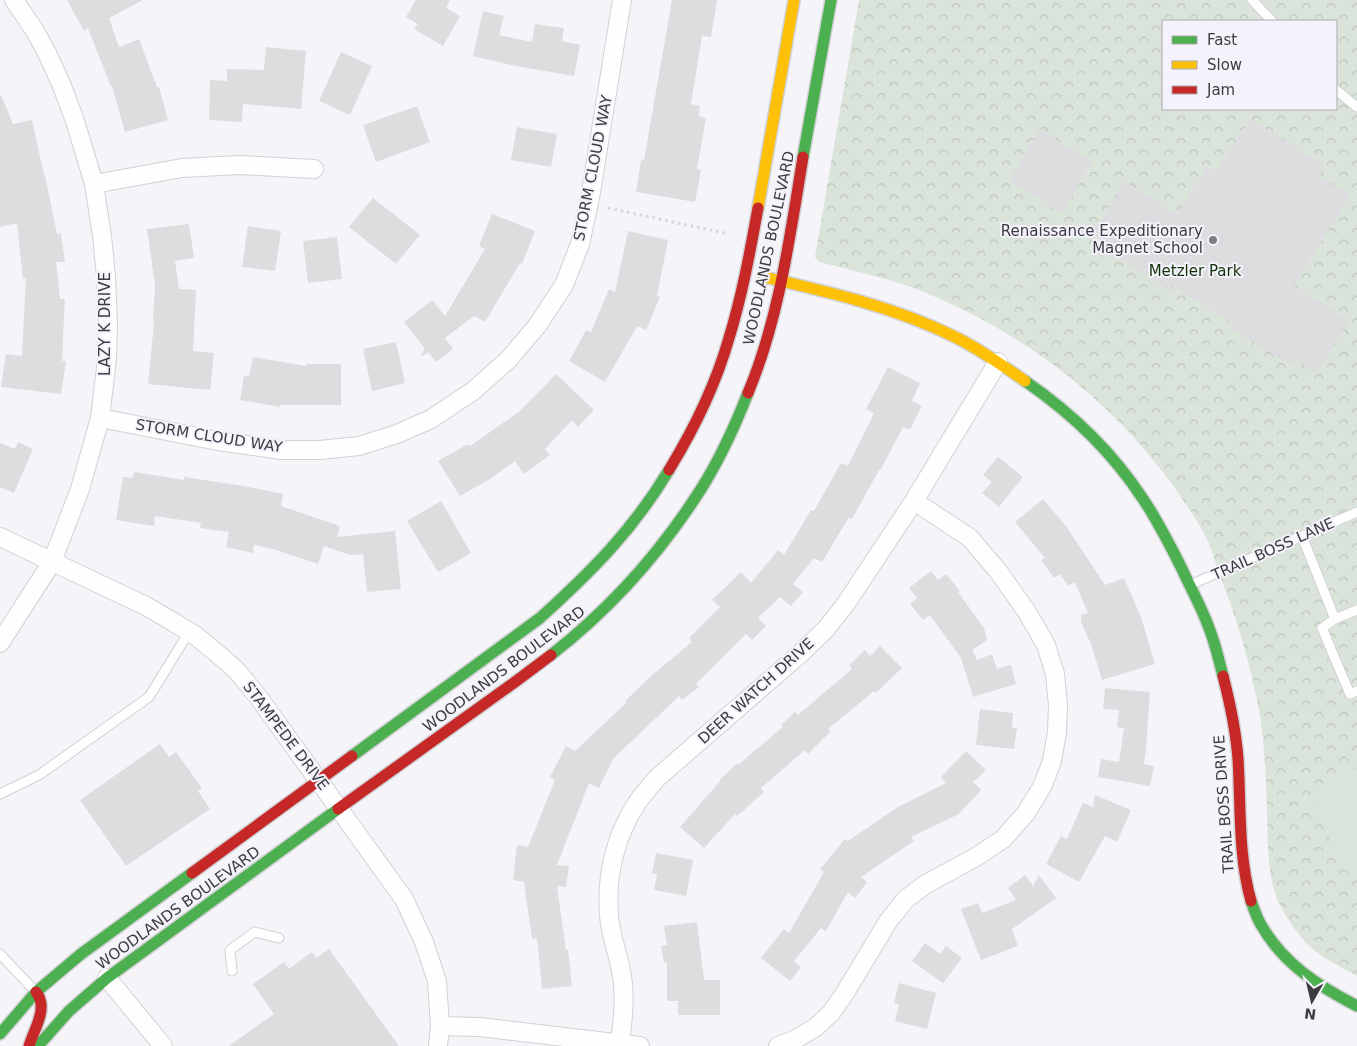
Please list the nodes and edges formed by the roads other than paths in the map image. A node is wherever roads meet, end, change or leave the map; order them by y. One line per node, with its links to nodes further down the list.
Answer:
1 (14, 0): 10 (street, LAZY K DRIVE)
2 (622, 0): 14 (street, STORM CLOUD WAY)
3 (794, 0): 11 (street, WOODLANDS BOULEVARD)
4 (831, 0): 12 (street, WOODLANDS BOULEVARD)
5 (1252, 0): 6 (lane)
6 (1271, 20)
7 (1337, 91): 8 (lane)
8 (1357, 107)
9 (314, 169): 10 (street)
10 (94, 184): 14 (street, LAZY K DRIVE)
11 (746, 273): 12 (street, TRAIL BOSS DRIVE); 26 (street, WOODLANDS BOULEVARD)
12 (780, 281): 13 (street, TRAIL BOSS DRIVE); 28 (street, WOODLANDS BOULEVARD)
13 (998, 362): 15 (street, DEER WATCH DRIVE); 20 (street, TRAIL BOSS DRIVE)
14 (100, 418): 19 (street, LAZY K DRIVE)
15 (914, 502): 37 (street, DEER WATCH DRIVE); 43 (street)
16 (1357, 512): 17 (lane, TRAIL BOSS LANE)
17 (1302, 536): 20 (lane, TRAIL BOSS LANE); 22 (lane)
18 (0, 537): 19 (street, STAMPEDE DRIVE)
19 (52, 562): 23 (street, STAMPEDE DRIVE); 24 (street, LAZY K DRIVE)
20 (1190, 586): 34 (street, TRAIL BOSS DRIVE)
21 (1357, 610): 22 (lane)
22 (1335, 619): 25 (lane)
23 (189, 632): 26 (street, STAMPEDE DRIVE); 27 (lane)
24 (0, 642)
25 (1357, 691)
26 (318, 780): 28 (street, STAMPEDE DRIVE); 33 (street, WOODLANDS BOULEVARD)
27 (0, 794)
28 (340, 808): 32 (street, WOODLANDS BOULEVARD); 35 (street, STAMPEDE DRIVE)
29 (279, 938): 31 (lane)
30 (0, 954): 33 (lane)
31 (232, 971)
32 (106, 978): 39 (street, WOODLANDS BOULEVARD); 40 (street)
33 (36, 992): 36 (street, WOODLANDS BOULEVARD); 38 (street)
34 (1357, 1006)
35 (440, 1026): 37 (street); 41 (street, STAMPEDE DRIVE)
36 (0, 1034)
37 (620, 1043): 42 (street)
38 (29, 1046)
39 (38, 1046)
40 (162, 1046)
41 (438, 1046)
42 (640, 1046)
43 (778, 1046)

